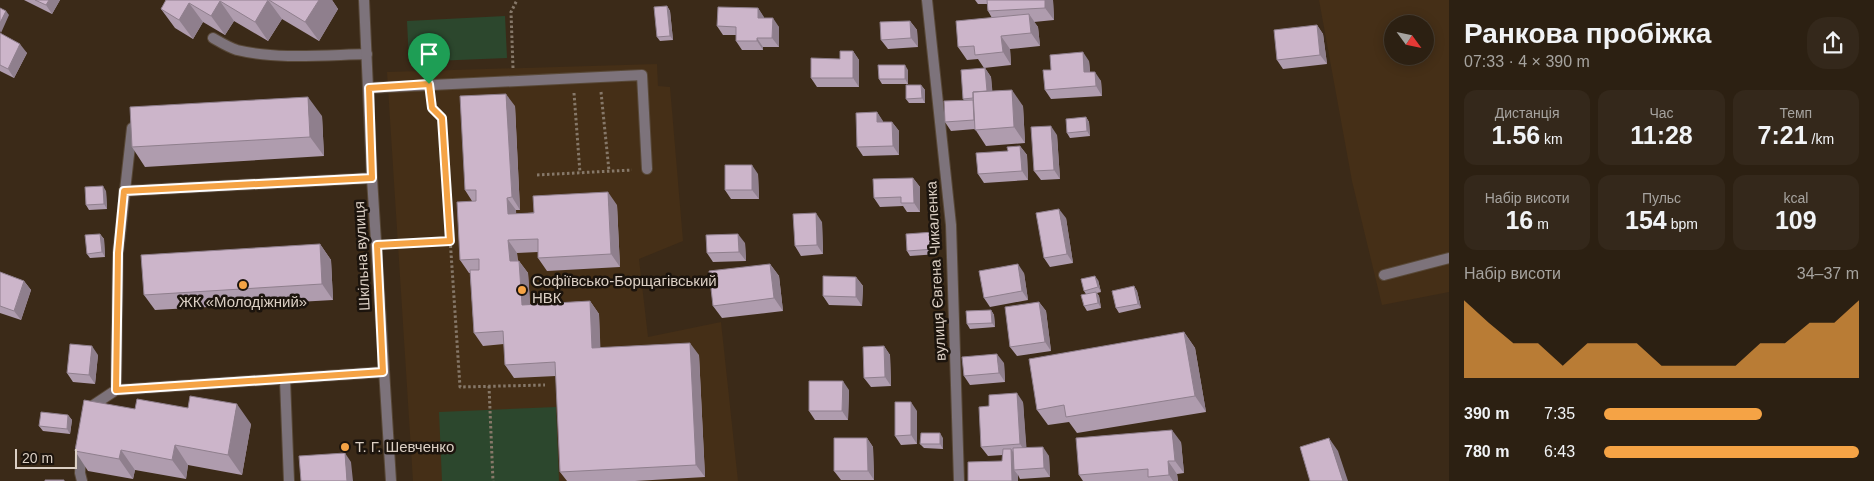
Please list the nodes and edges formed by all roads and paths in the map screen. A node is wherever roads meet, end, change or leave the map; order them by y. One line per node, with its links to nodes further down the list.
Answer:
1 (364, 0): 5 (street, Шкільна вулиця)
2 (517, 0): 8 (path)
3 (927, 0): 33 (street, вулиця Євгена Чикаленка)
4 (213, 38): 5 (street)
5 (367, 54): 10 (street, Шкільна вулиця)
6 (600, 76): 7 (street); 12 (street); 13 (path)
7 (574, 78): 8 (street); 14 (path)
8 (514, 80): 9 (street)
9 (429, 84): 10 (street); 18 (path)
10 (369, 88): 16 (street, Шкільна вулиця)
11 (132, 128): 17 (street)
12 (647, 169): 13 (path)
13 (609, 171): 14 (path)
14 (580, 173): 15 (path)
15 (537, 175)
16 (372, 178): 17 (street); 19 (street, Шкільна вулиця)
17 (124, 191): 26 (street)
18 (450, 241): 19 (path); 25 (path)
19 (377, 245): 22 (street, Шкільна вулиця)
20 (1449, 258): 21 (street)
21 (1384, 274)
22 (383, 372): 23 (street); 31 (street, Шкільна вулиця)
23 (285, 380): 26 (street); 30 (street)
24 (545, 385): 25 (path)
25 (489, 386): 32 (path)
26 (116, 390): 27 (street)
27 (85, 425)
28 (82, 440): 29 (street)
29 (82, 481)
30 (289, 481)
31 (390, 481)
32 (493, 481)
33 (958, 481)

